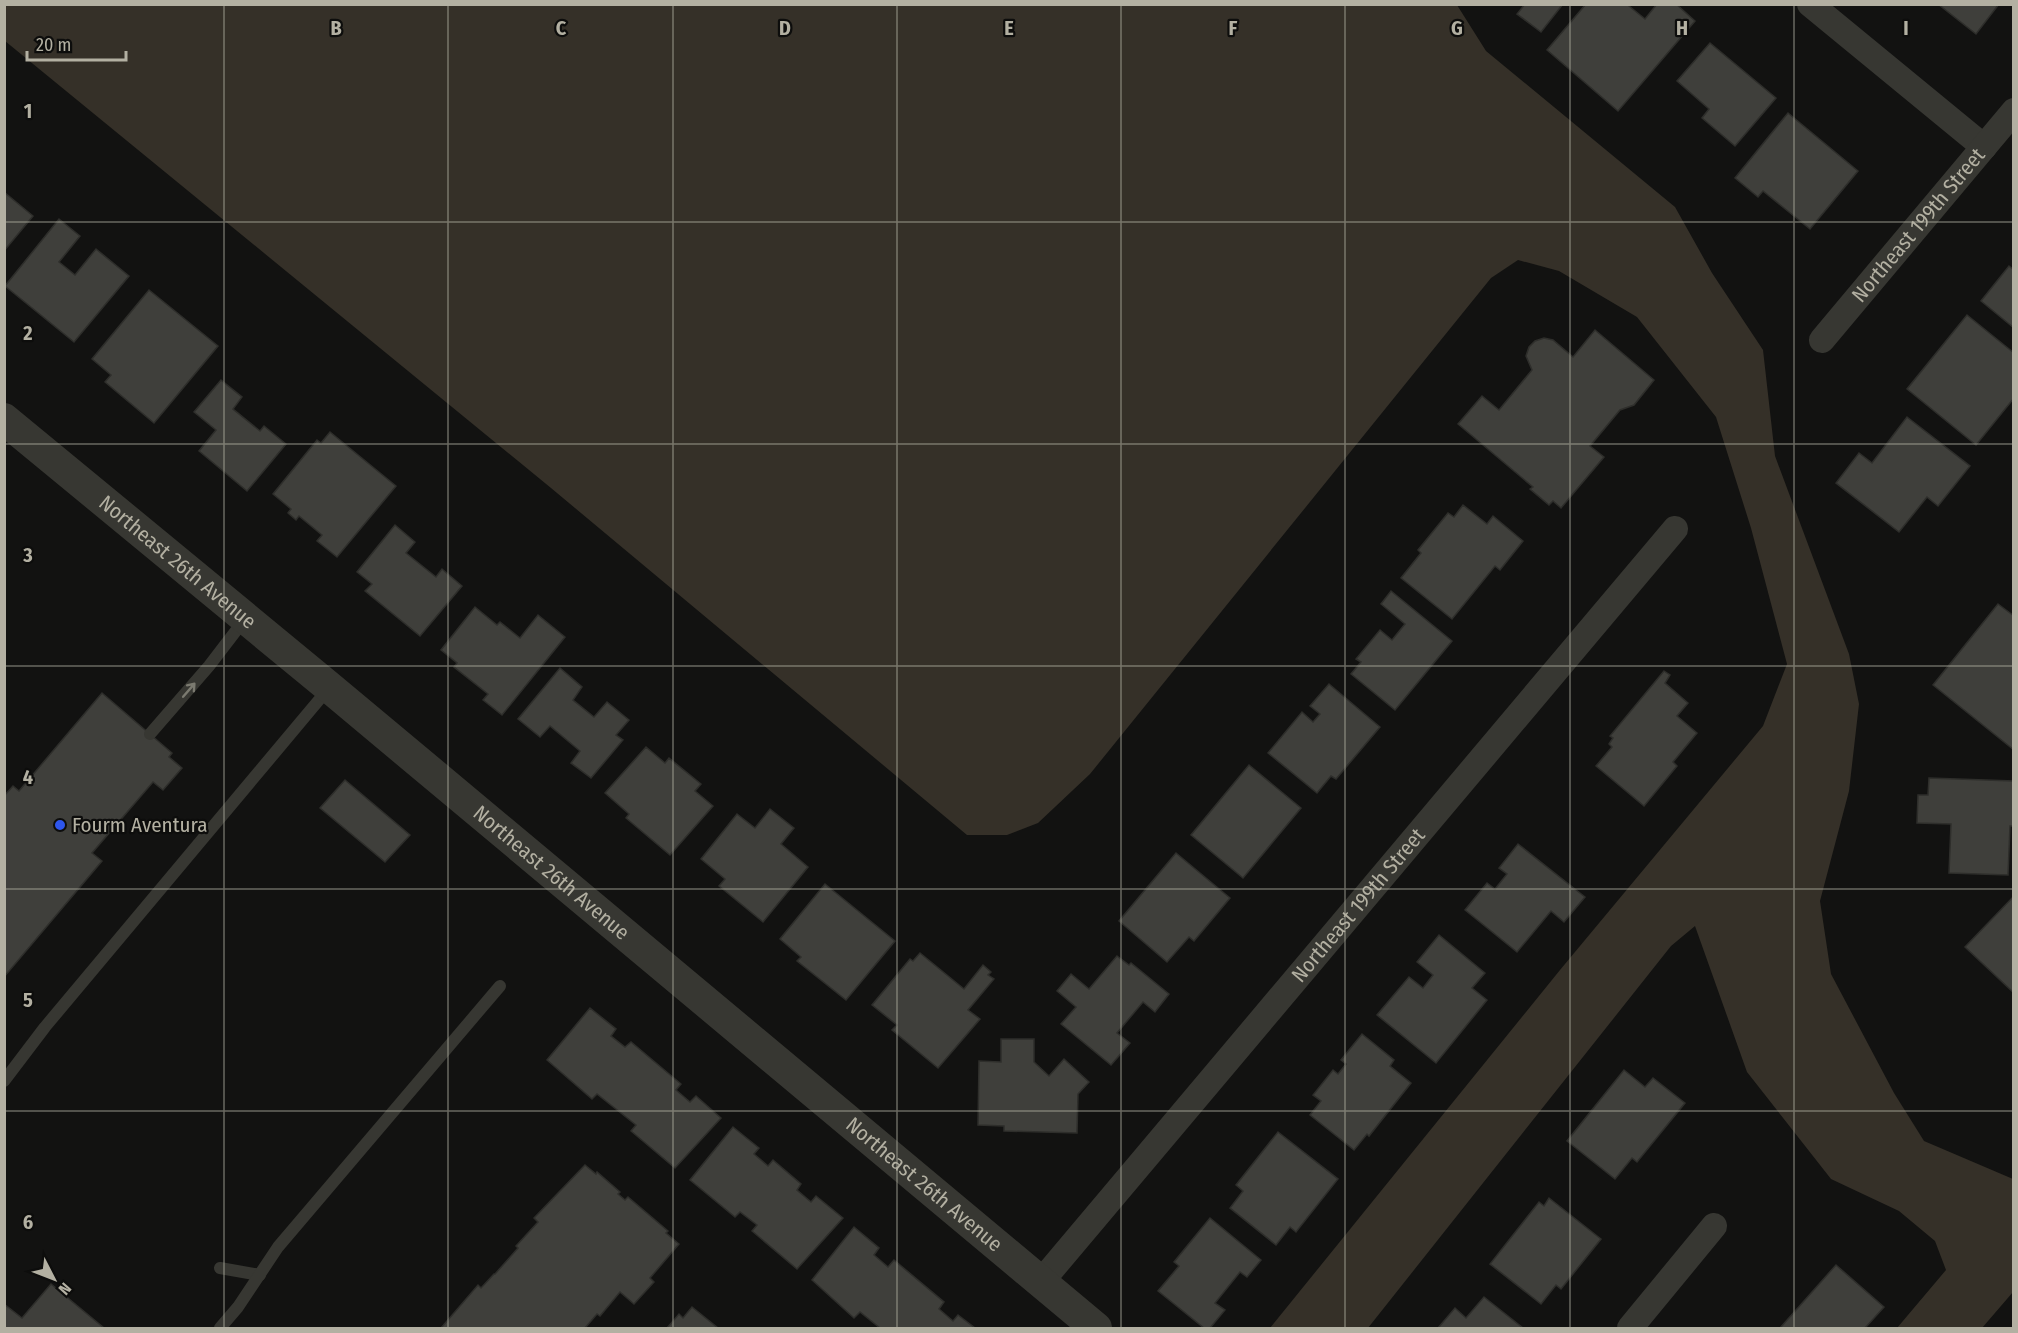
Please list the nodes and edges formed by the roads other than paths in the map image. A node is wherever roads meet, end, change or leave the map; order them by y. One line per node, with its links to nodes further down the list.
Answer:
1 (1810, 4): 3 (street)
2 (2013, 111): 3 (street, Northeast 199th Street)
3 (1983, 147): 4 (street, Northeast 199th Street)
4 (1822, 340)
5 (4, 419): 7 (street, Northeast 26th Avenue)
6 (1675, 530): 15 (street, Northeast 199th Street)
7 (246, 618): 8 (street, Northeast 26th Avenue); 9 (lane, one-way to 7)
8 (329, 687): 11 (lane); 15 (street, Northeast 26th Avenue)
9 (150, 734)
10 (500, 986): 14 (lane)
11 (4, 1081)
12 (1714, 1226): 18 (street)
13 (220, 1268): 14 (lane)
14 (260, 1275): 16 (lane)
15 (1040, 1283): 17 (street, Northeast 26th Avenue)
16 (220, 1329)
17 (1096, 1329)
18 (1630, 1329)

